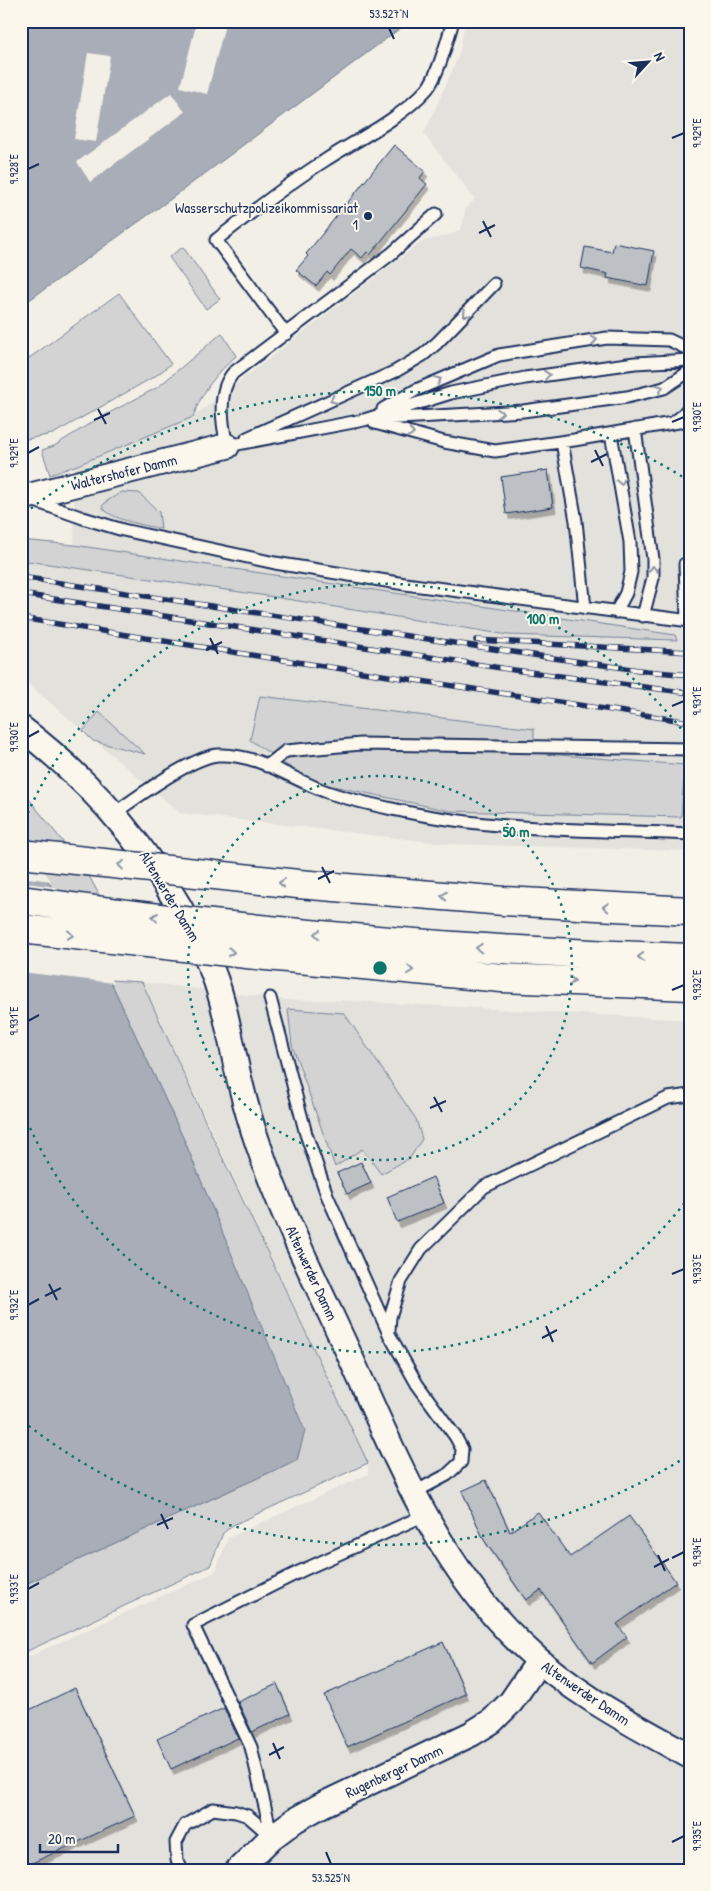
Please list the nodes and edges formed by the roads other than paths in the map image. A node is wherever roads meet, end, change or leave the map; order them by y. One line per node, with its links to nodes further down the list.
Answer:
1 (454, 21): 4 (lane)
2 (436, 214): 4 (lane)
3 (494, 284): 15 (lane, one-way to 15)
4 (286, 334): 15 (lane)
5 (690, 350): 9 (lane, one-way to 5)
6 (690, 360): 9 (lane, one-way to 6)
7 (690, 371): 9 (lane, one-way to 7)
8 (690, 406): 11 (lane)
9 (364, 420): 14 (lane, one-way to 14); 15 (lane)
10 (690, 420): 11 (lane)
11 (672, 423): 12 (lane)
12 (635, 429): 13 (lane); 20 (lane, one-way to 12)
13 (611, 434): 14 (lane); 19 (lane, one-way to 19)
14 (562, 442): 18 (lane)
15 (227, 446): 16 (street, Waltershofer Damm)
16 (23, 498): 18 (lane)
17 (690, 563): 21 (lane)
18 (585, 608): 19 (lane)
19 (616, 612): 20 (lane)
20 (643, 616): 21 (lane)
21 (688, 621)
22 (21, 728): 25 (street, Altenwerder Damm)
23 (690, 749): 24 (lane)
24 (267, 766): 25 (lane); 26 (lane)
25 (113, 814): 36 (street, Altenwerder Damm)
26 (690, 834)
27 (21, 854): 29 (highway, one-way to 27, bridge)
28 (21, 900): 31 (highway, one-way to 28, bridge)
29 (690, 911)
30 (21, 929): 32 (highway, one-way to 32, bridge)
31 (690, 958)
32 (690, 986)
33 (270, 998): 35 (lane)
34 (690, 1095): 35 (lane)
35 (389, 1334): 36 (lane)
36 (413, 1493): 37 (street, Altenwerder Damm)
37 (425, 1515): 38 (street, Altenwerder Damm); 40 (lane)
38 (539, 1661): 39 (street, Altenwerder Damm); 40 (street, Rugenberger Damm)
39 (690, 1756)
40 (272, 1837): 41 (lane); 42 (street, Rugenberger Damm)
41 (182, 1870)
42 (238, 1870)

